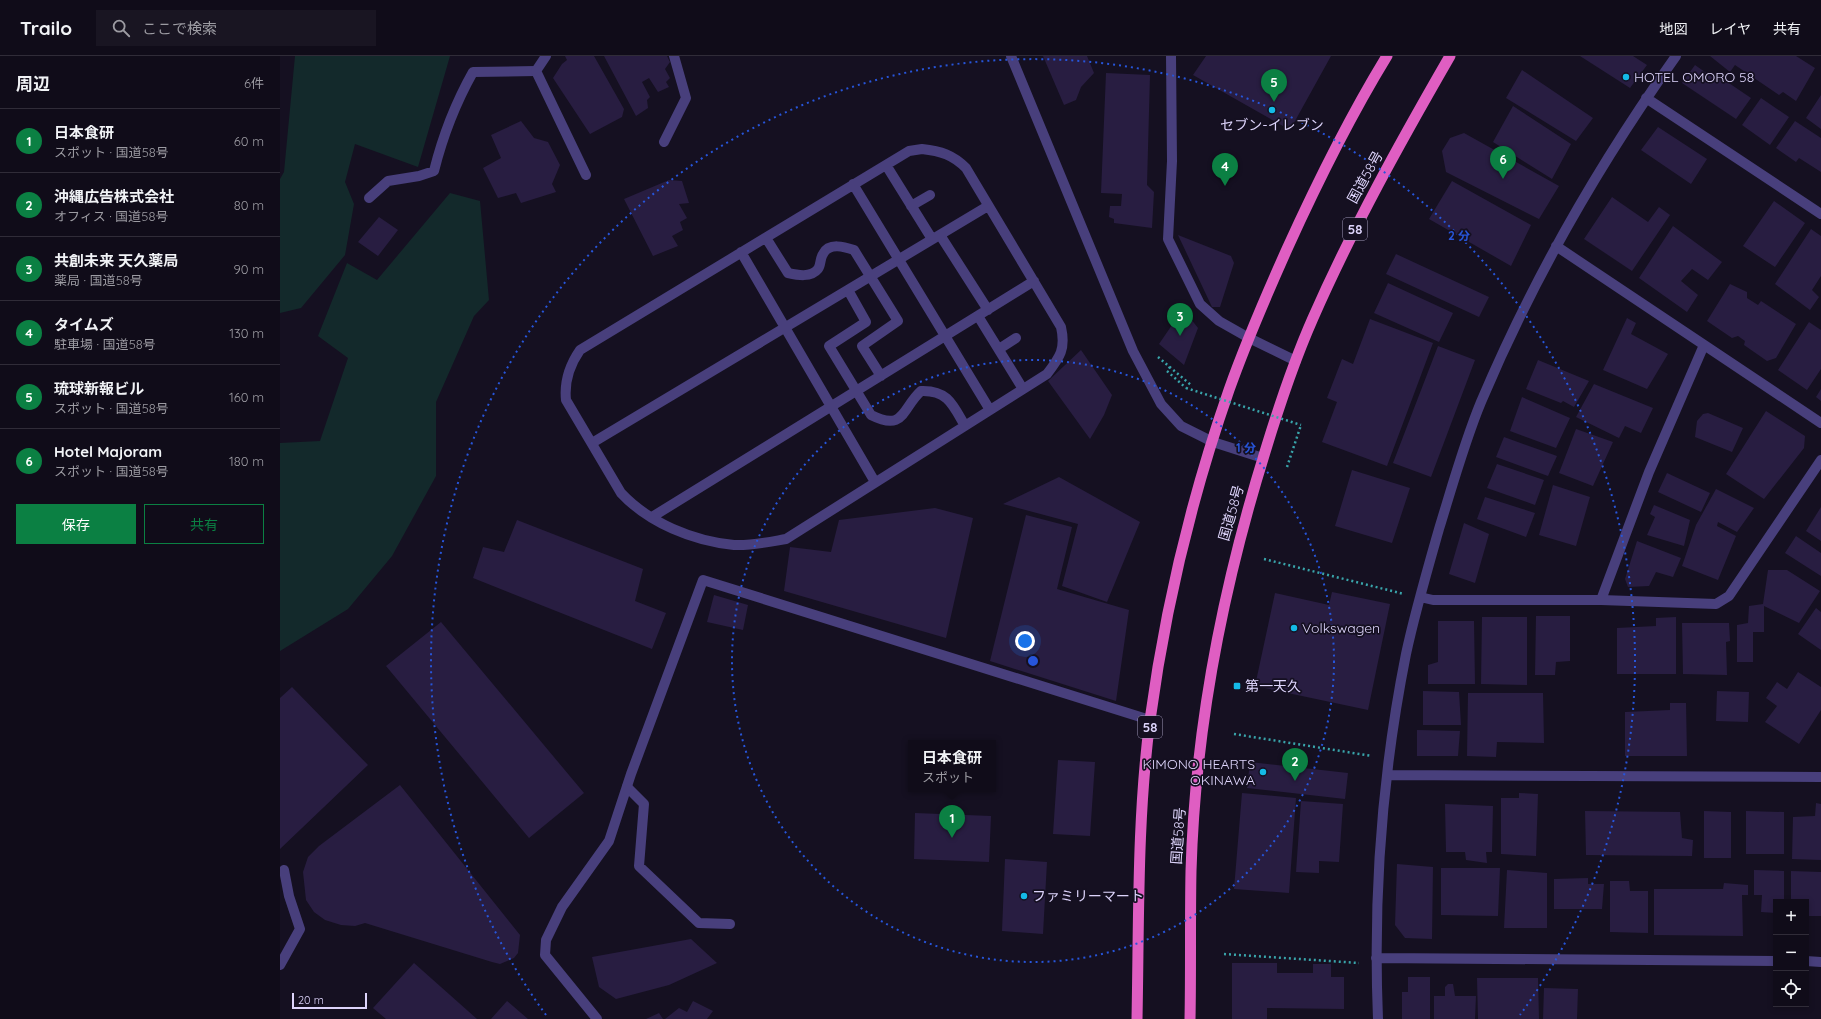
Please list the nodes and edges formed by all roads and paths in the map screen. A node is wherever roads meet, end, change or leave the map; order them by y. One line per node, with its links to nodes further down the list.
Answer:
1 (546, 56): 8 (street)
2 (674, 56): 10 (street)
3 (1012, 56): 46 (street)
4 (1171, 56): 32 (street)
5 (1388, 56): 32 (highway, 58)
6 (1450, 56): 36 (highway, 国道58号 / 58)
7 (1676, 56): 9 (street)
8 (536, 71): 12 (street); 15 (street)
9 (1646, 98): 18 (street); 21 (street)
10 (664, 142)
11 (886, 165): 13 (street); 16 (street); 17 (street)
12 (586, 175)
13 (853, 184): 20 (street); 23 (street)
14 (930, 195): 16 (street)
15 (369, 198)
16 (911, 206): 19 (street)
17 (988, 206): 19 (street); 25 (street)
18 (1821, 214)
19 (936, 237): 23 (street); 27 (street)
20 (766, 238): 22 (street); 24 (street)
21 (1556, 246): 33 (street); 54 (street)
22 (741, 252): 29 (street); 47 (street)
23 (898, 261): 24 (street); 30 (street)
24 (870, 277): 26 (street); 38 (street)
25 (1034, 281): 27 (street); 40 (street)
26 (848, 290): 29 (street); 41 (street)
27 (988, 310): 28 (street)
28 (978, 316): 30 (street); 34 (street)
29 (784, 328): 42 (street); 47 (street)
30 (944, 336): 38 (street); 43 (street)
31 (1016, 338): 34 (street)
32 (1249, 338): 36 (street); 46 (highway, 58)
33 (1704, 345): 44 (street); 55 (street)
34 (999, 349): 40 (street)
35 (1152, 353): 37 (path)
36 (1296, 361): 48 (highway, 国道58号 / 58)
37 (1170, 367): 39 (path); 50 (path, bridge)
38 (881, 376): 41 (street)
39 (1191, 385)
40 (1023, 388): 43 (street)
41 (856, 390): 42 (street); 45 (street)
42 (830, 407): 51 (street); 52 (street)
43 (990, 410): 45 (street)
44 (1821, 424)
45 (964, 426): 51 (street)
46 (1213, 442): 48 (street); 56 (highway, 58)
47 (592, 443): 52 (street)
48 (1263, 458): 72 (highway, 国道58号 / 58)
49 (1821, 460): 55 (street)
50 (1287, 467)
51 (875, 482): 52 (street)
52 (652, 516)
53 (1264, 559): 54 (path)
54 (1420, 597): 55 (street); 58 (street)
55 (1601, 600)
56 (1150, 720): 61 (street); 71 (highway, 58)
57 (1234, 734): 58 (path)
58 (1390, 757): 59 (street)
59 (1388, 775): 60 (street); 65 (street)
60 (1821, 777)
61 (627, 787): 63 (street); 70 (street)
62 (284, 870): 69 (street)
63 (730, 924)
64 (1224, 954): 65 (path)
65 (1376, 961): 66 (street); 73 (street)
66 (1773, 961)
67 (1809, 961): 68 (street)
68 (1821, 962)
69 (280, 965)
70 (597, 1019)
71 (1137, 1019)
72 (1190, 1019)
73 (1378, 1019)

